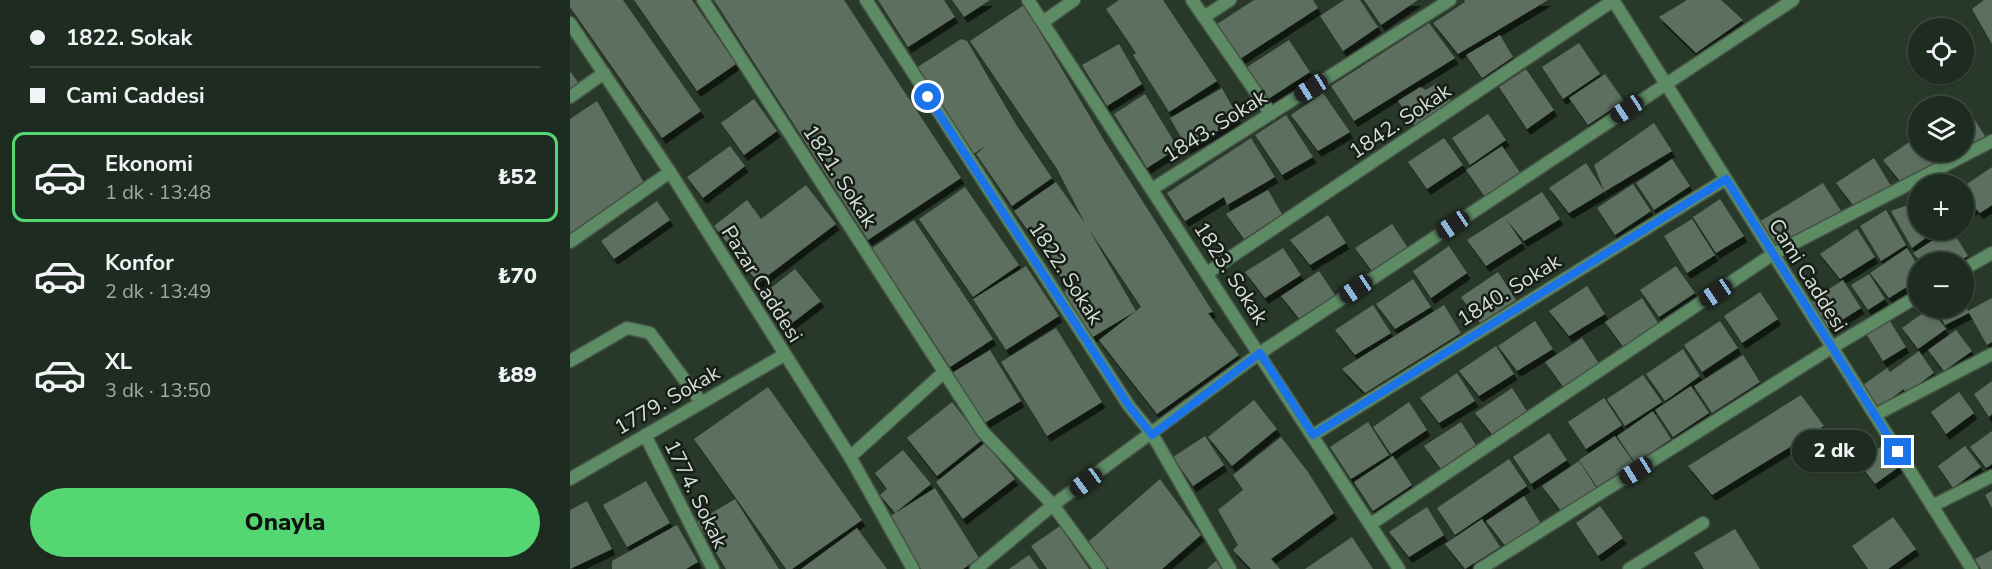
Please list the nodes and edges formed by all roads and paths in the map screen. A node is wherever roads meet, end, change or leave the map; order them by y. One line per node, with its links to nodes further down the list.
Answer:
1 (703, 0): 32 (street, 1821. Sokak)
2 (866, 0): 36 (street, 1822. Sokak)
3 (1028, 0): 11 (street, 1823. Sokak)
4 (1074, 0): 11 (street)
5 (1192, 0): 10 (street)
6 (1230, 0): 10 (street)
7 (1450, 0): 16 (street, 1843. Sokak)
8 (1614, 0): 14 (street, Cami Caddesi); 25 (street, 1842. Sokak)
9 (1792, 0): 14 (street)
10 (1204, 16): 16 (street)
11 (1043, 22): 20 (street, 1823. Sokak)
12 (570, 23): 13 (street, Pazar Caddesi)
13 (604, 73): 15 (street); 18 (street, Pazar Caddesi)
14 (1666, 84): 19 (street, Cami Caddesi); 28 (street)
15 (570, 97)
16 (1271, 114): 20 (street, 1843. Sokak)
17 (1992, 141): 23 (street)
18 (670, 172): 21 (street); 30 (street, Pazar Caddesi)
19 (1726, 179): 23 (street, Cami Caddesi); 37 (street, 1840. Sokak)
20 (1152, 189): 25 (street, 1823. Sokak)
21 (570, 242)
22 (1992, 253): 24 (street)
23 (1773, 254): 27 (street, Cami Caddesi); 44 (street)
24 (1974, 264)
25 (1207, 273): 28 (street, 1823. Sokak)
26 (1908, 302): 27 (street)
27 (1831, 348): 34 (street, Cami Caddesi); 52 (street)
28 (1260, 353): 36 (street); 37 (street, 1823. Sokak)
29 (1992, 354): 34 (street)
30 (784, 355): 33 (street, 1779. Sokak); 38 (street, Pazar Caddesi)
31 (570, 361): 33 (street)
32 (943, 373): 38 (street); 41 (street, 1821. Sokak)
33 (702, 402): 35 (street, 1779. Sokak)
34 (1875, 416): 42 (street, Cami Caddesi)
35 (645, 435): 40 (street, 1779. Sokak); 46 (street, 1774. Sokak)
36 (1152, 435): 41 (street); 50 (street, 1822. Sokak)
37 (1313, 435): 44 (street, 1823. Sokak)
38 (850, 457): 47 (street, Pazar Caddesi)
39 (1992, 476): 42 (street)
40 (570, 479)
41 (1053, 505): 45 (street); 49 (street, 1821. Sokak)
42 (1932, 506): 54 (street, Cami Caddesi)
43 (1703, 523): 53 (street)
44 (1371, 524): 51 (street, 1823. Sokak)
45 (991, 564): 48 (street)
46 (708, 567)
47 (913, 569)
48 (976, 569)
49 (1100, 569)
50 (1230, 569)
51 (1400, 569)
52 (1480, 569)
53 (1629, 569)
54 (1972, 569)

